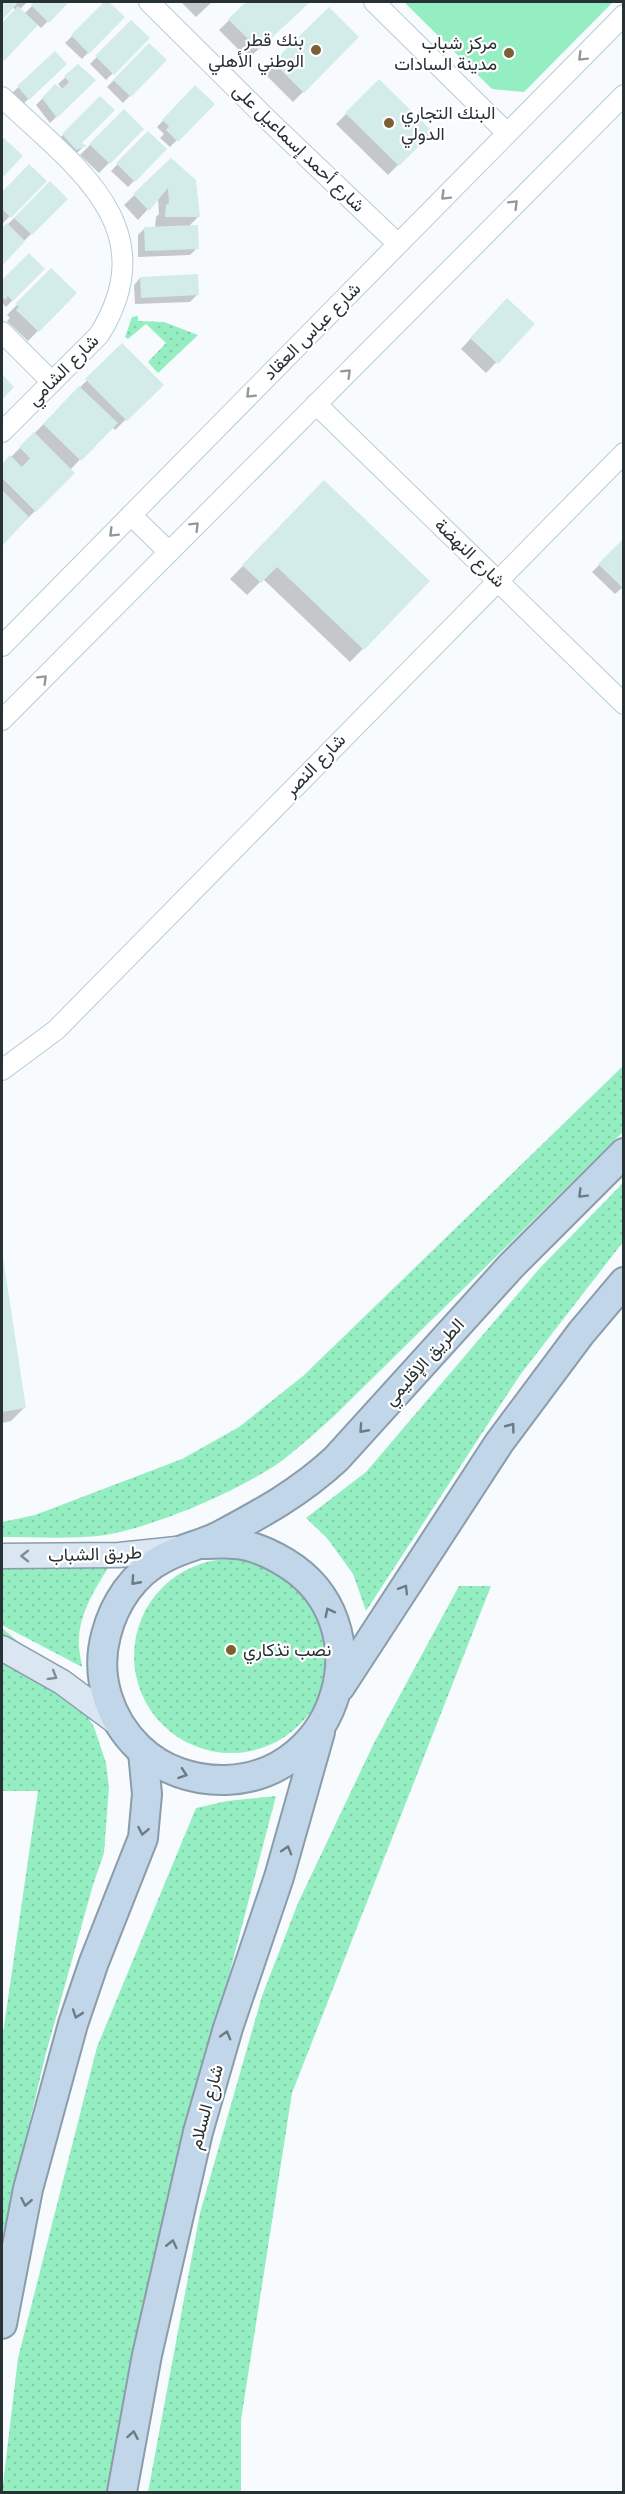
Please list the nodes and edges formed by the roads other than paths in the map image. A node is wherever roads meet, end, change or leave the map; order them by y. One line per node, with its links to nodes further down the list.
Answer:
1 (149, 2): 7 (street, شارع أحمد إسماعيل على)
2 (374, 2): 6 (street)
3 (624, 15): 6 (street, شارع عباس العقاد, one-way to 6)
4 (624, 95): 10 (street, one-way to 4)
5 (2, 97): 9 (street, شارع الشامي)
6 (507, 134): 7 (street, شارع عباس العقاد, one-way to 7)
7 (398, 243): 13 (street, شارع عباس العقاد, one-way to 13)
8 (2, 332): 9 (street)
9 (52, 382): 11 (street, شارع الشامي)
10 (316, 404): 14 (street, one-way to 10); 15 (street, شارع النهضة)
11 (2, 432)
12 (624, 453): 15 (street, شارع النصر)
13 (131, 515): 14 (street); 16 (street, شارع عباس العقاد, one-way to 16)
14 (169, 552): 18 (street, one-way to 14)
15 (497, 579): 17 (street, شارع النهضة); 19 (street, شارع النصر)
16 (2, 646)
17 (624, 704)
18 (2, 720)
19 (2, 1070)
20 (624, 1153): 22 (highway, الطريق الإقليمي, one-way to 22)
21 (624, 1282): 25 (highway, one-way to 21)
22 (196, 1546): 23 (main road, طريق الشباب, one-way to 23); 25 (highway, one-way to 22); 26 (highway, الطريق الإقليمي, one-way to 26)
23 (2, 1556)
24 (2, 1648): 26 (main road, one-way to 26)
25 (337, 1691): 27 (highway)
26 (120, 1726): 28 (highway, الطريق الإقليمي)
27 (321, 1728): 28 (highway, الطريق الإقليمي, one-way to 27); 30 (highway, شارع السلام, one-way to 27)
28 (143, 1752): 29 (highway, one-way to 29)
29 (2, 2324)
30 (122, 2493)

